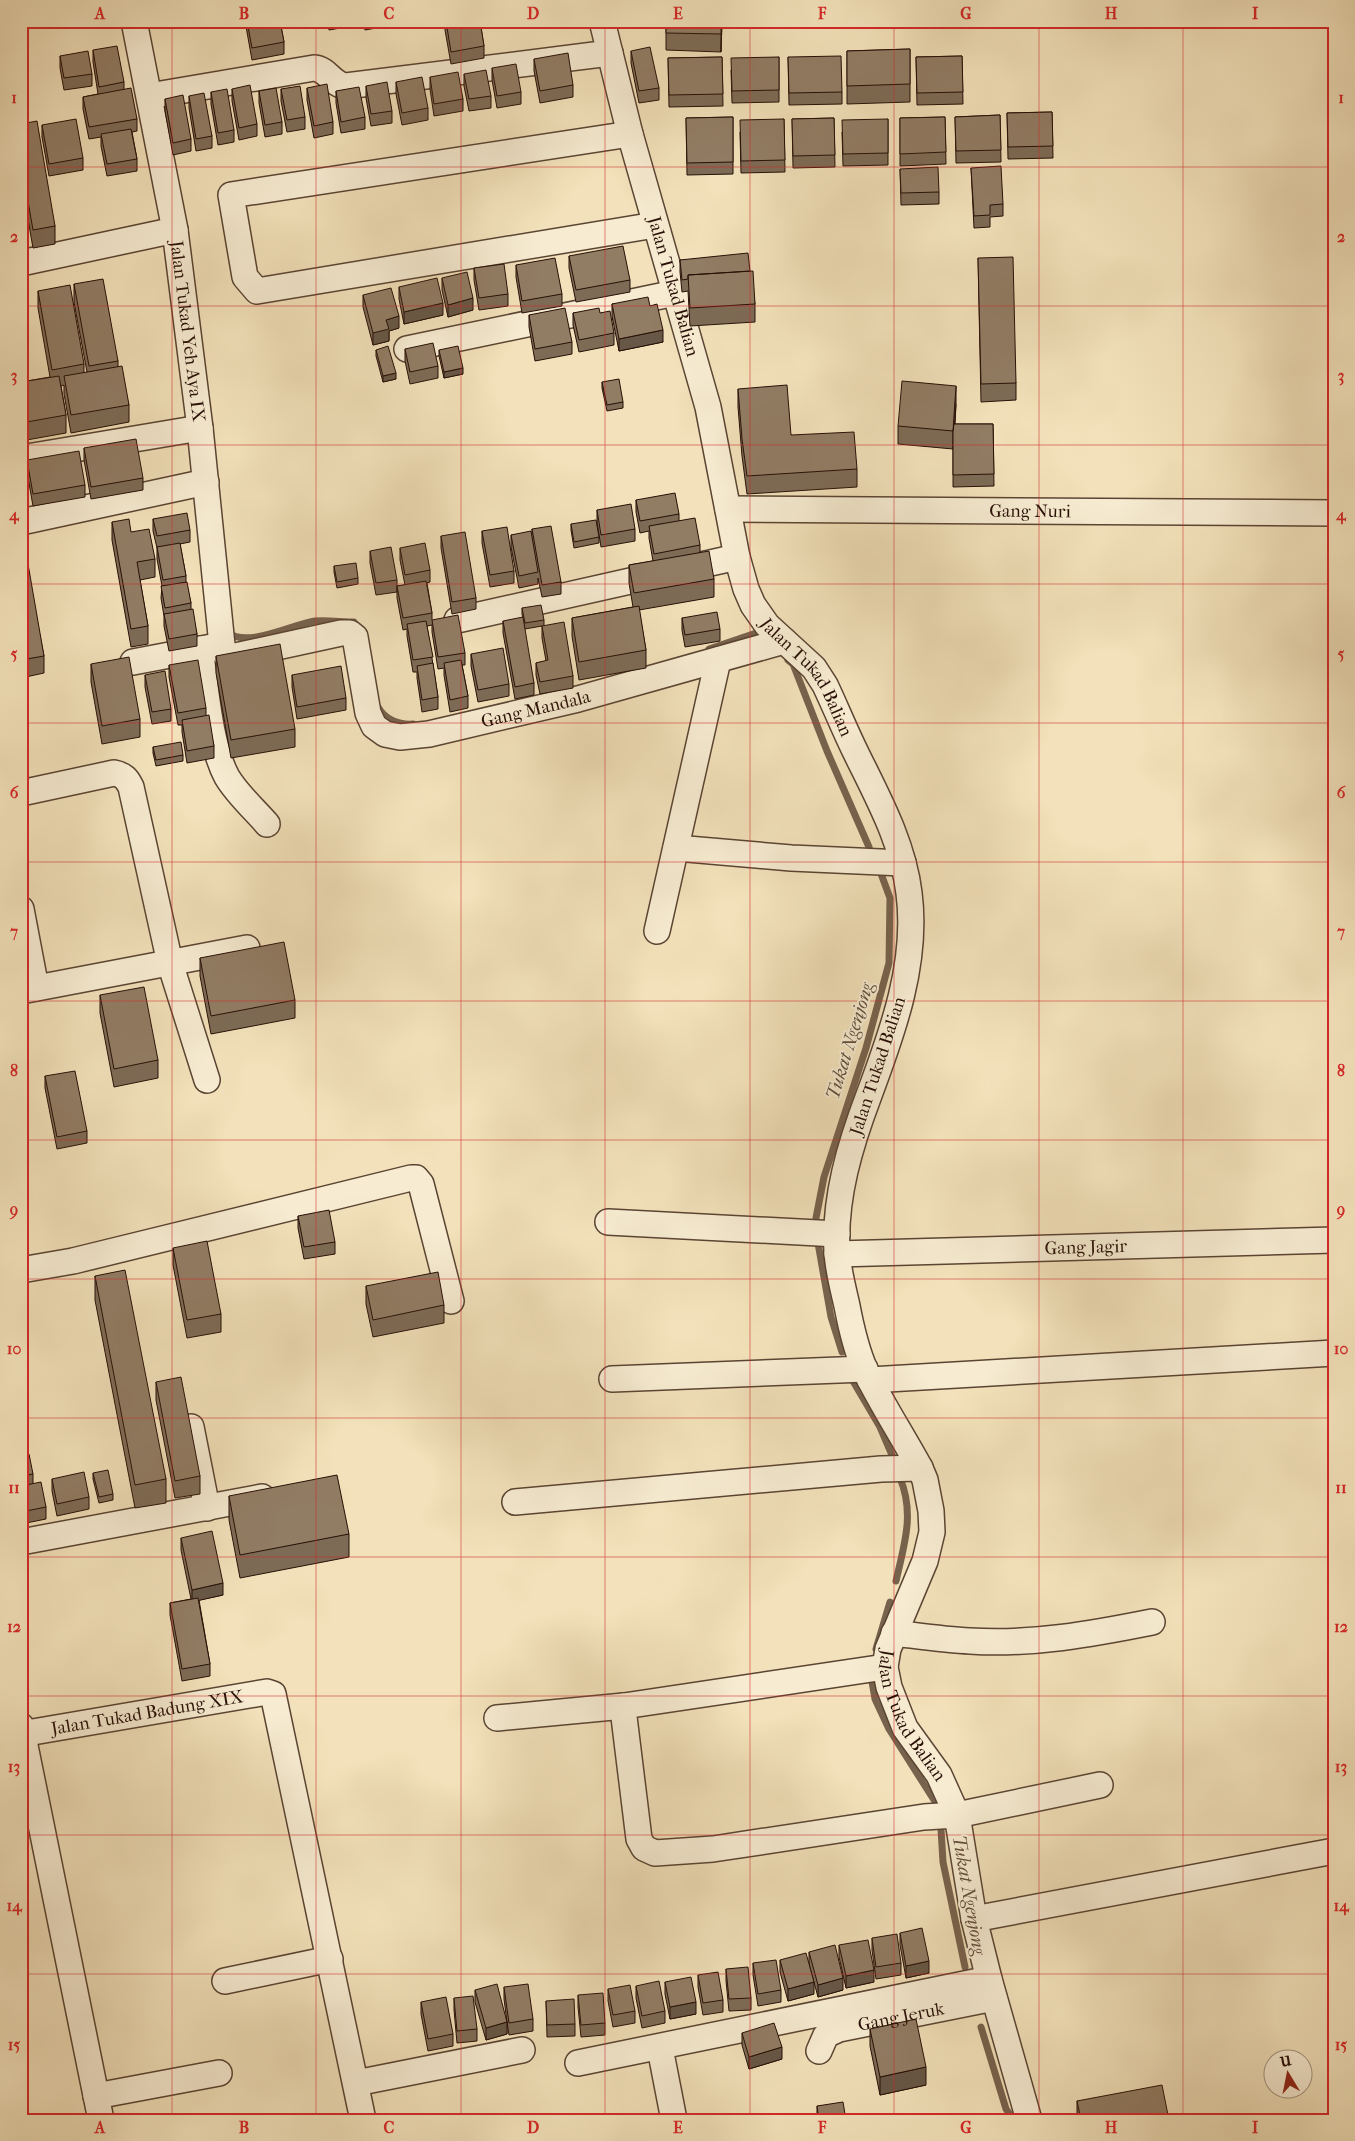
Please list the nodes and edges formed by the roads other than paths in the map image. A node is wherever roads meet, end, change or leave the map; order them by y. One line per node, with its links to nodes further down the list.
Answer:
1 (134, 21): 7 (street, Jalan Tukad Yeh Aya IX)
2 (602, 21): 3 (street, Jalan Tukad Balian)
3 (610, 53): 4 (street); 5 (street, Jalan Tukad Balian)
4 (161, 94)
5 (630, 134): 6 (street, Jalan Tukad Balian); 6 (street)
6 (655, 225): 9 (street, Jalan Tukad Balian)
7 (175, 230): 8 (street); 11 (street, Jalan Tukad Yeh Aya IX)
8 (21, 263)
9 (675, 293): 10 (street); 14 (street, Jalan Tukad Balian)
10 (407, 349)
11 (200, 428): 12 (street); 13 (street, Jalan Tukad Yeh Aya IX)
12 (21, 458)
13 (206, 482): 16 (street); 20 (street, Jalan Tukad Yeh Aya IX)
14 (728, 509): 15 (street, Gang Nuri); 17 (street, Jalan Tukad Balian)
15 (1334, 513)
16 (21, 522)
17 (738, 558): 18 (street); 19 (street, Jalan Tukad Balian)
18 (457, 620)
19 (784, 641): 21 (street, Gang Mandala); 26 (street, Jalan Tukad Balian)
20 (211, 647): 21 (street, Gang Mandala); 22 (street); 24 (street, Jalan Tukad Yeh Aya IX)
21 (718, 660): 25 (street)
22 (133, 662)
23 (21, 793): 30 (street)
24 (267, 824)
25 (676, 848): 26 (street); 28 (street)
26 (903, 863): 35 (street, Jalan Tukad Balian)
27 (21, 909): 31 (street)
28 (657, 932)
29 (247, 948): 30 (street)
30 (170, 964): 31 (street); 32 (street)
31 (29, 990)
32 (207, 1080)
33 (608, 1222): 35 (street)
34 (1334, 1240): 35 (street, Gang Jagir)
35 (837, 1251): 36 (street, Gang Jagir); 40 (street, Jalan Tukad Balian)
36 (1165, 1256)
37 (21, 1270): 38 (street)
38 (451, 1301)
39 (1334, 1353): 40 (street)
40 (868, 1374): 41 (street); 43 (street, Jalan Tukad Balian)
41 (612, 1380)
42 (185, 1400): 46 (street)
43 (920, 1468): 45 (street); 49 (street, Jalan Tukad Balian)
44 (285, 1493): 46 (street)
45 (516, 1502)
46 (207, 1508): 47 (street)
47 (21, 1542)
48 (1152, 1622): 49 (street)
49 (894, 1633): 50 (street, Jalan Tukad Balian)
50 (885, 1667): 51 (street); 55 (street, Jalan Tukad Balian)
51 (624, 1706): 52 (street); 55 (street)
52 (497, 1718)
53 (22, 1731): 58 (street, Jalan Tukad Badung XIX); 67 (street)
54 (1100, 1785): 55 (street)
55 (957, 1815): 57 (street, Jalan Tukad Balian)
56 (1334, 1851): 57 (street)
57 (974, 1919): 60 (street, Jalan Tukad Balian)
58 (330, 1959): 59 (street); 66 (street)
59 (225, 1981)
60 (992, 1988): 61 (street); 63 (street, Gang Jeruk); 71 (street, Jalan Tukad Balian)
61 (660, 2048): 64 (street); 70 (street)
62 (522, 2050): 66 (street)
63 (819, 2051)
64 (578, 2063)
65 (219, 2073): 67 (street)
66 (356, 2083): 69 (street)
67 (96, 2096): 68 (street)
68 (101, 2120)
69 (363, 2120)
70 (674, 2120)
71 (1030, 2120)

